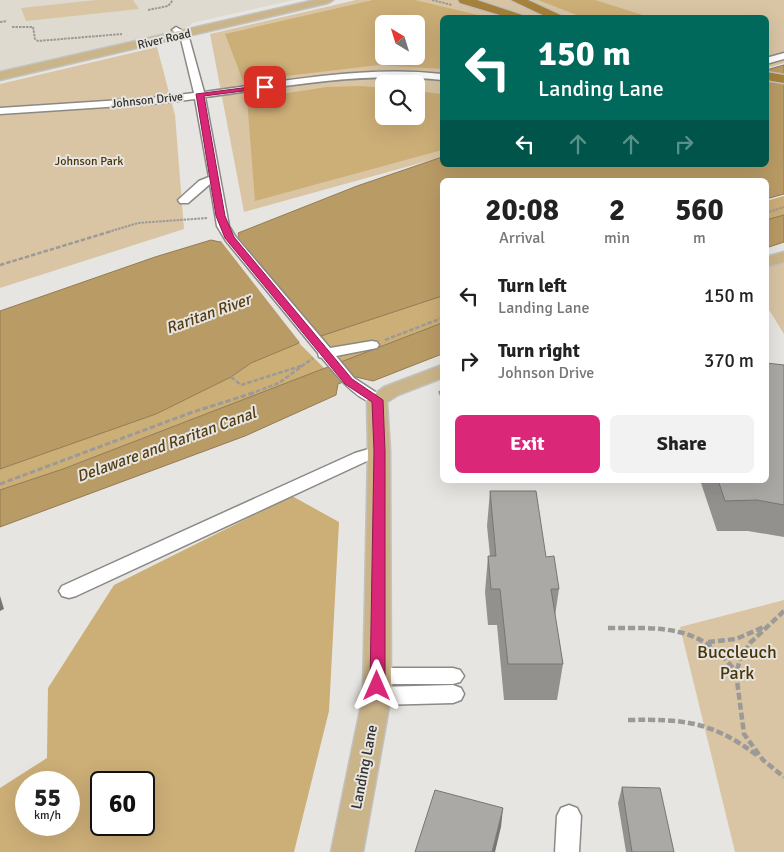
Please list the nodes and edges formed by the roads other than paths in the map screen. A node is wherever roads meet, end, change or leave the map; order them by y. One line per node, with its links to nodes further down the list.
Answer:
1 (304, 0): 9 (main road, River Road)
2 (328, 0): 9 (main road, River Road)
3 (464, 0): 6 (highway)
4 (498, 0): 7 (highway)
5 (517, 0): 8 (highway)
6 (515, 15)
7 (535, 15)
8 (554, 15)
9 (180, 32): 12 (main road, River Road); 13 (main road, River Road); 19 (street)
10 (784, 56): 11 (street)
11 (769, 60)
12 (0, 72)
13 (0, 76)
14 (769, 76): 16 (highway)
15 (440, 77): 19 (street, Johnson Drive)
16 (784, 79)
17 (769, 82): 18 (highway)
18 (784, 85)
19 (200, 94): 20 (street, Johnson Drive); 21 (street)
20 (0, 111)
21 (214, 178): 22 (street); 24 (street)
22 (184, 200)
23 (372, 344): 24 (street)
24 (320, 352): 26 (street)
25 (440, 372): 26 (main road)
26 (377, 400): 27 (main road, Landing Lane)
27 (380, 451): 28 (street); 30 (main road, Landing Lane)
28 (69, 591)
29 (453, 685): 30 (street)
30 (377, 686): 32 (main road, Landing Lane)
31 (569, 816): 33 (street)
32 (347, 852)
33 (567, 852)

